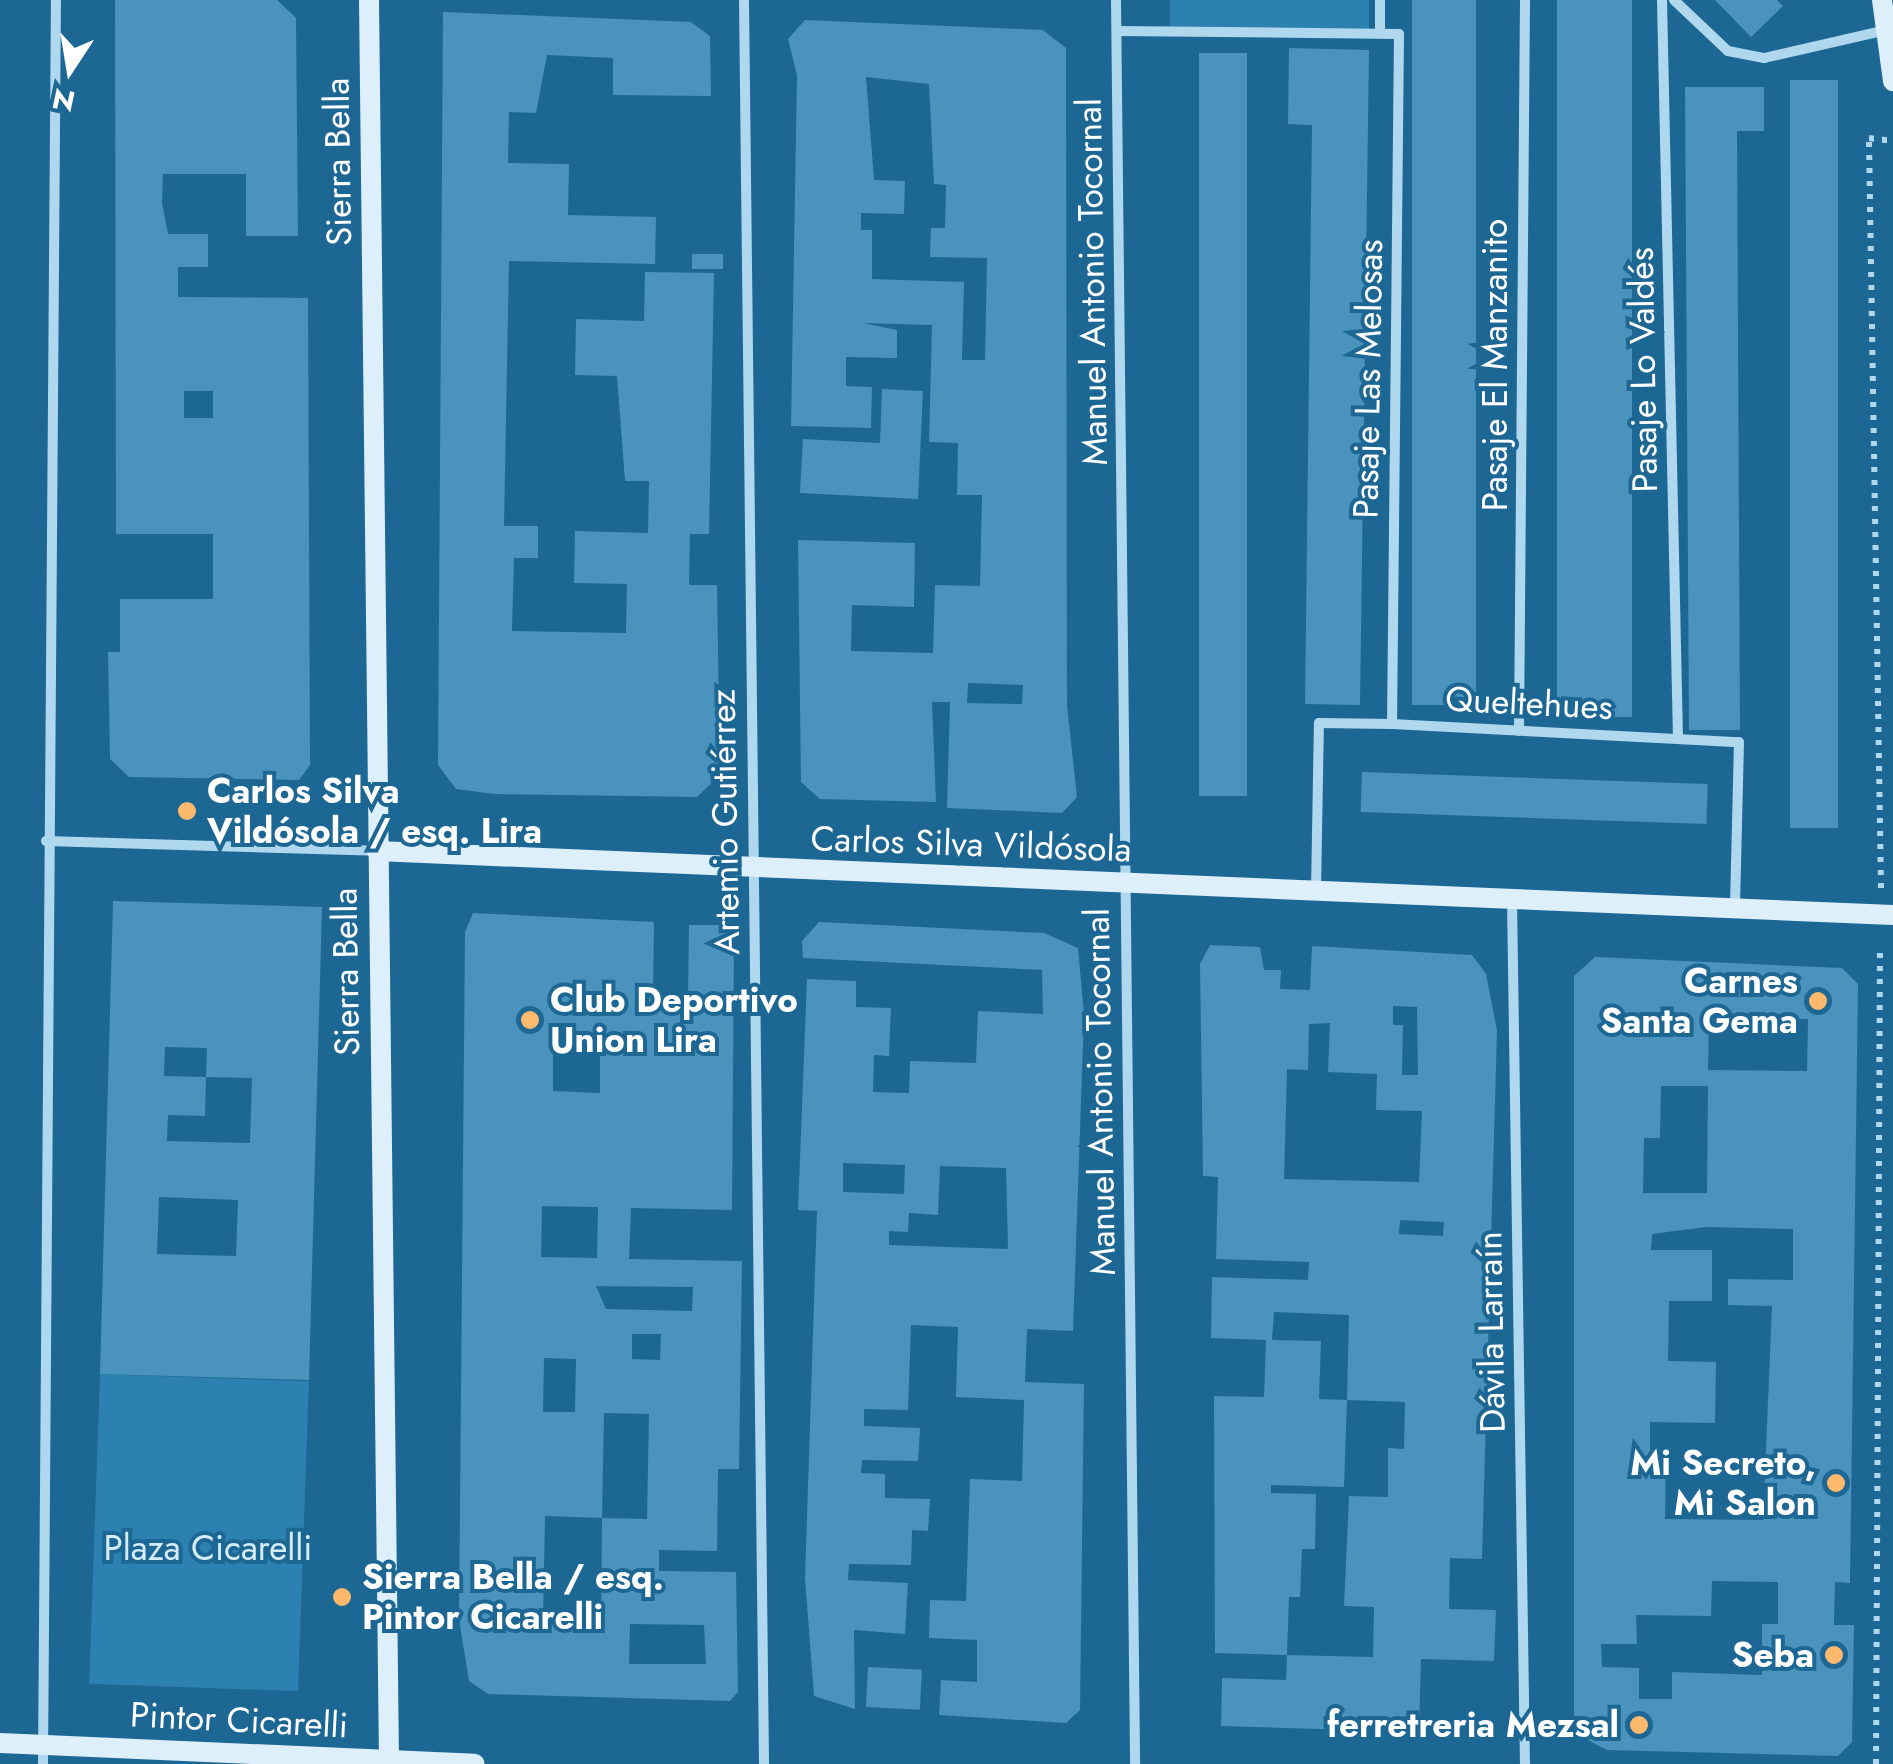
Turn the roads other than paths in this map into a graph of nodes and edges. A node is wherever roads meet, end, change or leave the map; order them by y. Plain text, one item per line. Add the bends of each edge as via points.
1 (56, 0) edge
2 (369, 0) edge
3 (744, 0) edge
4 (1116, 0) edge
5 (1380, 0) edge
6 (1525, 0) edge
7 (1662, 0) edge
8 (1674, 0) edge
9 (1882, 0) edge
10 (1887, 30) junction
11 (1117, 31) junction
12 (1380, 34) junction
13 (1893, 81) edge
14 (1392, 724) junction
15 (1519, 731) junction
16 (1678, 738) junction
17 (46, 841) junction
18 (376, 851) junction
19 (753, 867) junction
20 (1125, 882) junction
21 (1316, 891) junction
22 (1512, 900) junction
23 (1735, 909) junction
24 (1893, 915) edge
25 (0, 1742) edge
26 (43, 1754) edge
27 (389, 1762) edge
28 (475, 1764) edge
29 (764, 1764) edge
30 (1135, 1764) edge
31 (1526, 1764) edge

1 - 17 street
2 - 18 street, Sierra Bella
3 - 19 street, Artemio Gutiérrez
4 - 11 street, Manuel Antonio Tocornal
5 - 12 street
6 - 15 street, Pasaje El Manzanito
7 - 16 street, Pasaje Lo Valdés
8 - 10 street via 1728,51 1764,58
9 - 10 street
10 - 13 street
11 - 12 street
11 - 20 street, Manuel Antonio Tocornal
12 - 14 street, Pasaje Las Melosas via 1399,34
14 - 15 street, Queltehues
14 - 21 street, Queltehues via 1319,722
15 - 16 street, Queltehues
16 - 23 street, Queltehues via 1738,742
17 - 18 street, Carlos Silva Vildósola
17 - 26 street
18 - 19 street, Carlos Silva Vildósola
18 - 27 street, Sierra Bella
19 - 20 street, Carlos Silva Vildósola
19 - 29 street, Artemio Gutiérrez
20 - 21 street, Carlos Silva Vildósola
20 - 30 street, Manuel Antonio Tocornal
21 - 22 street, Carlos Silva Vildósola
22 - 23 street, Carlos Silva Vildósola
22 - 31 street, Dávila Larraín
23 - 24 street, Carlos Silva Vildósola
25 - 26 street, Pintor Cicarelli
26 - 27 street, Pintor Cicarelli
27 - 28 street, Pintor Cicarelli

